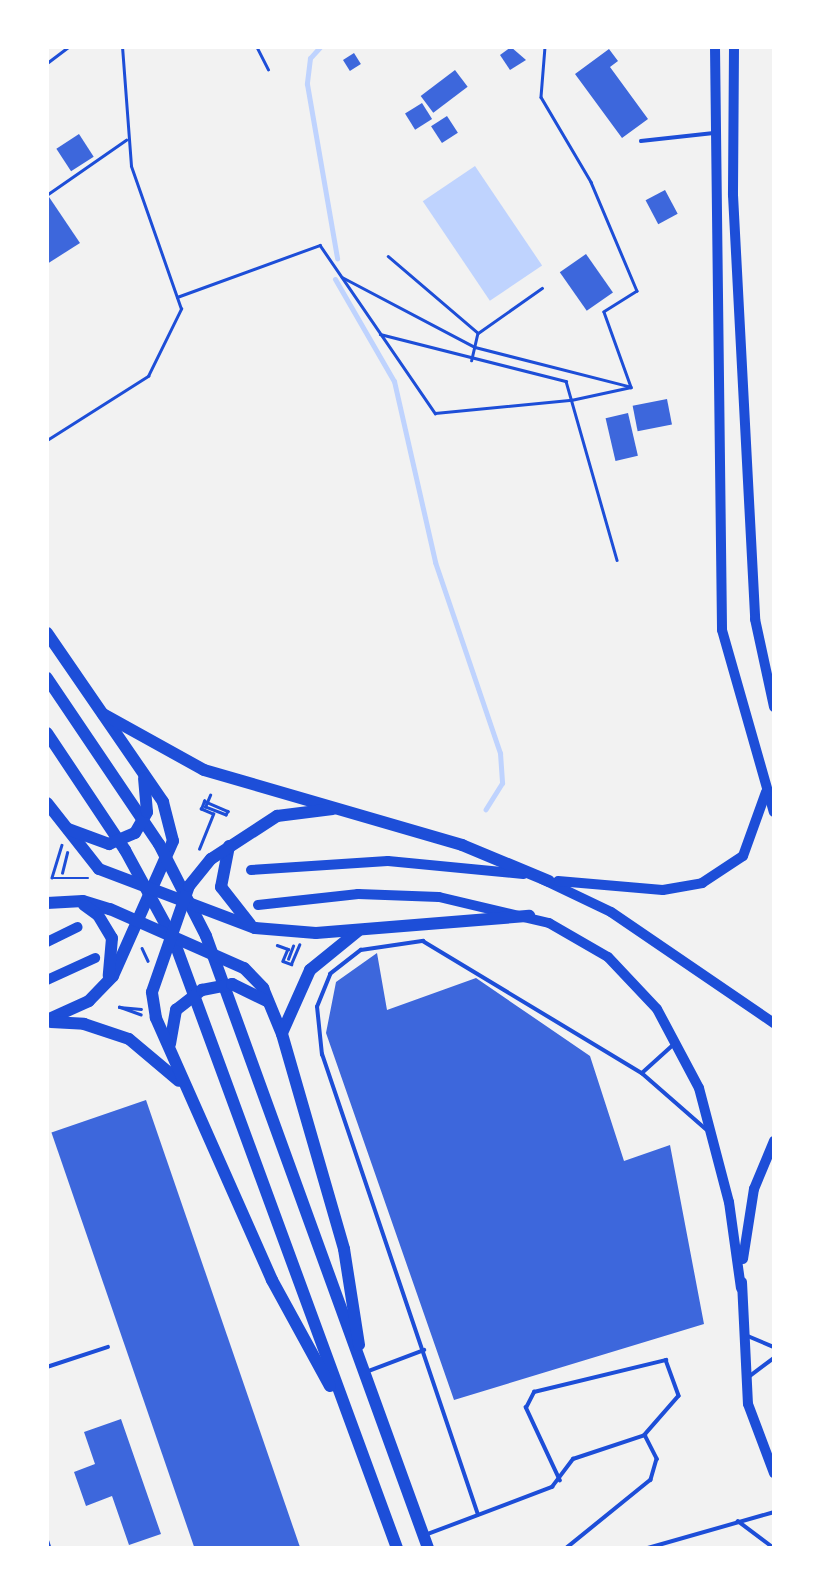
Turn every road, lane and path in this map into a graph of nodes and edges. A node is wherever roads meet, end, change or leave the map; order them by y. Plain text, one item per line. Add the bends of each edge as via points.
1 (68, 47) edge
2 (122, 47) edge
3 (257, 47) edge
4 (545, 47) edge
5 (715, 47) edge
6 (734, 47) edge
7 (47, 63) edge
8 (268, 69) dead end
9 (714, 133) junction
10 (126, 140) junction
11 (641, 141) dead end
12 (48, 194) edge
13 (388, 256) dead end
14 (339, 275) junction
15 (542, 288) dead end
16 (177, 297) junction
17 (478, 333) junction
18 (380, 334) junction
19 (475, 347) junction
20 (472, 360) junction
21 (631, 387) junction
22 (571, 400) junction
23 (47, 440) edge
24 (617, 560) dead end
25 (47, 632) edge
26 (47, 678) edge
27 (774, 707) edge
28 (103, 714) junction
29 (47, 733) edge
30 (141, 767) junction
31 (766, 792) junction
32 (210, 795) dead end
33 (47, 803) edge
34 (333, 809) junction
35 (774, 812) edge
36 (55, 817) junction
37 (233, 840) junction
38 (198, 850) dead end
39 (251, 870) dead end
40 (62, 873) dead end
41 (96, 880) dead end
42 (549, 881) junction
43 (154, 892) junction
44 (70, 900) junction
45 (183, 902) junction
46 (47, 903) edge
47 (258, 905) dead end
48 (529, 916) junction
49 (142, 922) junction
50 (78, 927) dead end
51 (255, 928) junction
52 (362, 928) junction
53 (170, 935) junction
54 (263, 940) dead end
55 (47, 942) edge
56 (95, 958) dead end
57 (288, 959) dead end
58 (47, 980) edge
59 (104, 990) junction
60 (136, 1004) dead end
61 (273, 1006) junction
62 (141, 1009) dead end
63 (47, 1021) edge
64 (774, 1023) edge
65 (282, 1034) junction
66 (677, 1041) junction
67 (170, 1049) junction
68 (642, 1073) junction
69 (190, 1095) junction
70 (711, 1134) junction
71 (774, 1140) edge
72 (741, 1287) junction
73 (743, 1333) junction
74 (108, 1347) dead end
75 (774, 1347) edge
76 (424, 1350) junction
77 (774, 1358) edge
78 (47, 1367) edge
79 (363, 1373) junction
80 (745, 1379) junction
81 (351, 1424) junction
82 (645, 1435) junction
83 (774, 1473) edge
84 (560, 1481) junction
85 (774, 1512) edge
86 (478, 1515) junction
87 (738, 1521) junction
88 (47, 1539) edge
89 (426, 1542) edge
90 (50, 1548) edge
91 (397, 1548) edge
92 (567, 1548) edge
93 (648, 1548) edge
94 (774, 1548) edge

1 - 7 path
2 - 10 path
3 - 8 path
4 - 21 path via 541,97 591,181 637,291 604,312
5 - 9 main road
6 - 27 main road via 733,195 755,619
9 - 11 lane
9 - 31 main road via 722,630
10 - 12 path
10 - 16 path
13 - 17 path
14 - 16 path via 320,245
14 - 18 path
14 - 19 path
15 - 17 path
16 - 23 path via 181,309 148,376
17 - 19 path
18 - 20 path
18 - 22 path via 435,413
19 - 20 path
19 - 21 path
20 - 22 path via 566,381
21 - 22 path
22 - 24 path
25 - 28 main road
26 - 79 main road via 159,844 194,910
28 - 30 main road
28 - 34 main road via 204,770
29 - 81 main road via 125,850 173,938
30 - 36 main road via 147,812 124,840 91,842
30 - 43 main road via 173,829
31 - 35 main road
31 - 42 main road via 748,849 702,883 663,890
32 - 38 path via 205,807 228,811 204,801 201,809 213,814
33 - 36 main road
34 - 37 main road via 276,816
34 - 42 main road via 462,845
36 - 43 main road via 99,869
37 - 45 main road via 198,872
37 - 51 main road via 221,864 221,887
39 - 42 main road via 388,861 480,867
40 - 41 path via 69,847 61,845 52,878 68,882 70,874
42 - 64 main road via 611,912
43 - 45 main road
43 - 49 main road
44 - 46 main road
44 - 49 main road
44 - 59 main road via 98,915 112,939
45 - 51 main road
45 - 53 main road
47 - 48 main road via 400,894
48 - 52 main road
48 - 66 main road via 608,957 644,992
49 - 53 main road
49 - 59 main road
50 - 55 main road
51 - 52 main road via 294,933
52 - 65 main road via 310,970
53 - 61 main road via 244,968
53 - 67 main road via 152,992
54 - 57 path via 288,949 283,961 291,964 300,942
56 - 58 main road
59 - 63 main road
60 - 62 path via 145,1007 142,1015 119,1007
61 - 65 main road
61 - 67 main road via 232,984 202,990 176,1010
63 - 69 main road via 83,1024 129,1040 164,1063
65 - 79 main road via 344,1249
66 - 68 lane
66 - 70 main road
67 - 69 main road
68 - 70 lane
68 - 76 lane via 423,941 361,950 330,974 317,1007 321,1055
69 - 81 main road via 272,1280
70 - 72 main road
71 - 72 main road via 749,1211
72 - 73 main road
73 - 75 lane
73 - 80 main road
74 - 78 lane
76 - 79 lane
76 - 86 lane
77 - 80 lane
79 - 89 main road
80 - 83 main road via 754,1427
81 - 91 main road
82 - 84 lane via 573,1459
82 - 84 lane via 679,1396 666,1360 534,1392 526,1408
82 - 92 lane via 657,1459 652,1480
84 - 86 lane
85 - 87 lane
86 - 89 lane
87 - 93 lane
87 - 94 lane
88 - 90 lane

